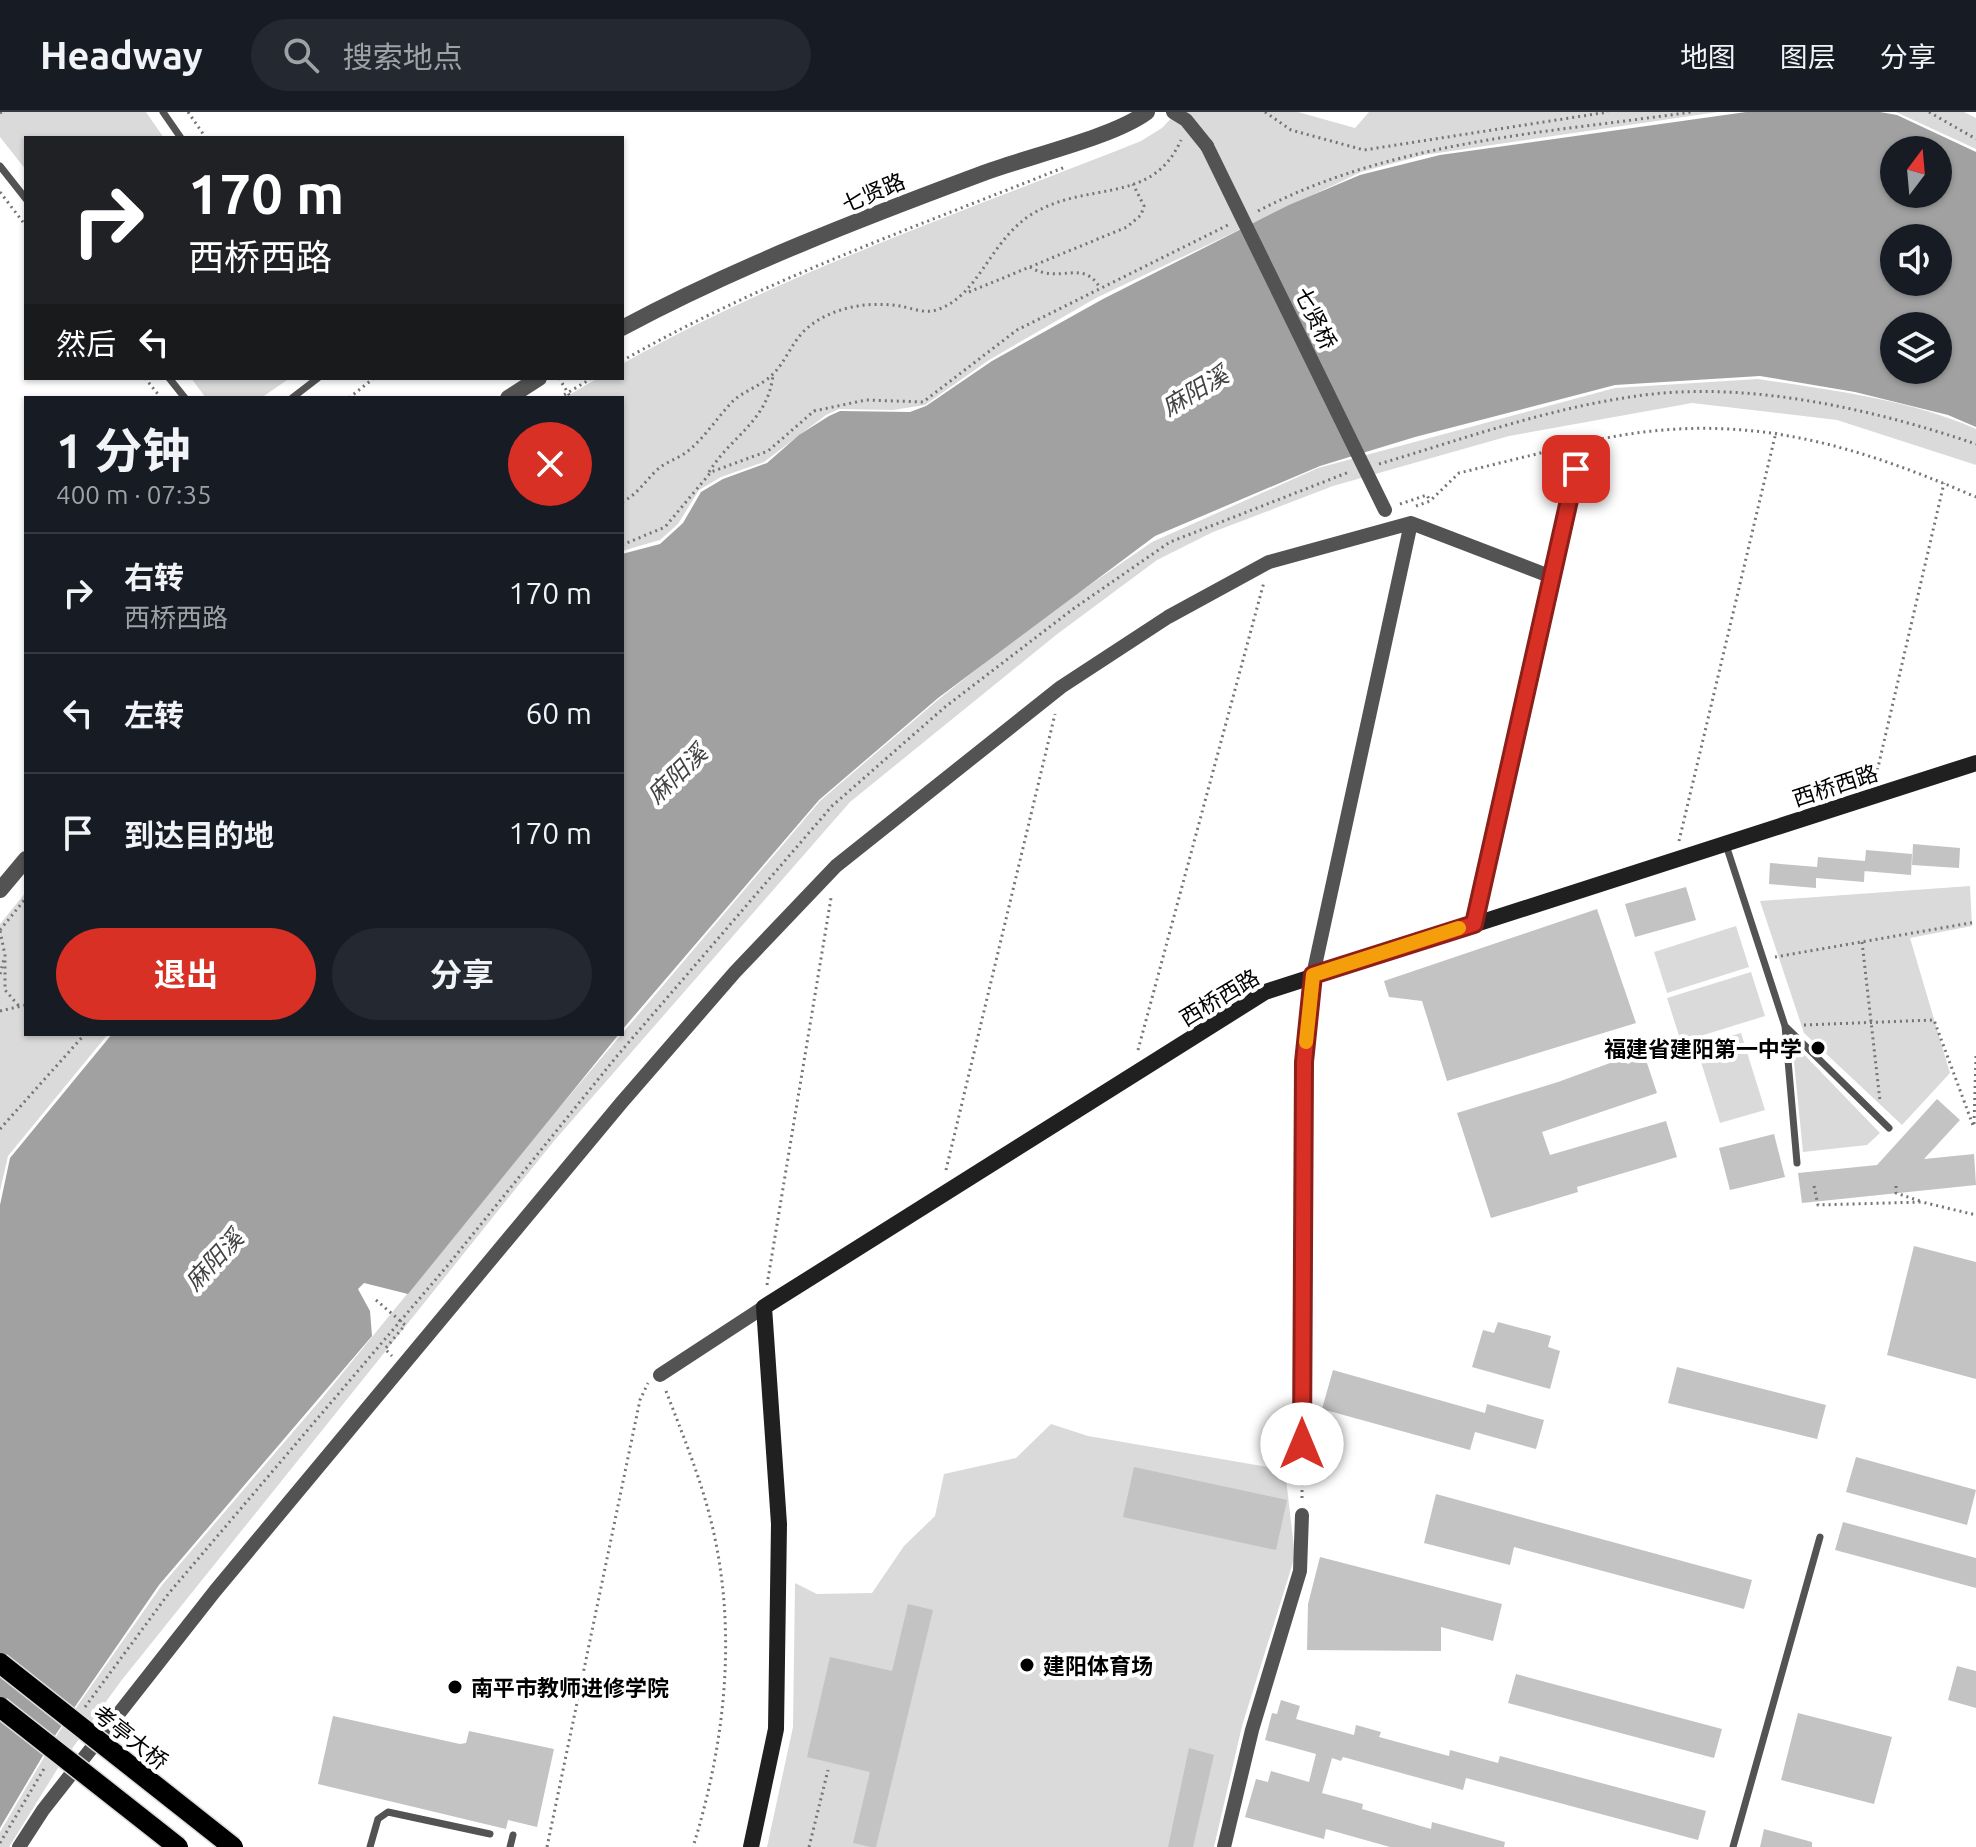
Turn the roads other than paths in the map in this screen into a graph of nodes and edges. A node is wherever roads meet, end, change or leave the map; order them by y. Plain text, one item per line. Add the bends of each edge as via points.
1 (163, 112) edge
2 (1147, 112) edge
3 (1179, 116) edge
4 (180, 136) edge
5 (0, 166) edge
6 (24, 196) edge
7 (624, 327) edge
8 (171, 380) edge
9 (315, 380) edge
10 (536, 380) edge
11 (183, 396) edge
12 (295, 396) edge
13 (511, 396) edge
14 (1582, 442) road end
15 (1385, 510) road end
16 (1411, 523) junction
17 (1552, 577) junction
18 (1976, 763) edge
19 (1726, 843) junction
20 (24, 861) edge
21 (0, 890) edge
22 (1474, 924) junction
23 (1313, 975) junction
24 (1785, 1026) junction
25 (1889, 1128) dead end
26 (1797, 1163) dead end
27 (764, 1307) junction
28 (660, 1375) road end
29 (1302, 1444) road end
30 (1302, 1515) road end
31 (1820, 1537) dead end
32 (0, 1663) edge
33 (0, 1707) edge
34 (490, 1834) dead end
35 (513, 1835) dead end
36 (19, 1847) edge
37 (178, 1847) edge
38 (233, 1847) edge
39 (370, 1847) edge
40 (510, 1847) edge
41 (751, 1847) edge
42 (1224, 1847) edge
43 (1733, 1847) edge

1 - 4 lane
2 - 7 street, 七贤路 via 917,198 694,291
3 - 15 street, 七贤桥, bridge via 1207,146
5 - 6 lane
8 - 11 lane
9 - 12 lane
10 - 13 street
14 - 17 street
16 - 17 street
16 - 23 street
16 - 36 street via 1269,562 1168,617 1061,687 836,866 612,1113 215,1591
17 - 22 street
18 - 19 main road, 西桥西路
19 - 22 main road, 西桥西路
19 - 24 lane
20 - 21 street
22 - 23 main road, 西桥西路
23 - 27 main road, 西桥西路 via 1265,992
23 - 29 street via 1304,1062
24 - 25 lane
24 - 26 lane
27 - 28 street
27 - 41 main road via 779,1524 776,1713
30 - 42 street via 1300,1571 1252,1730
31 - 43 lane
32 - 38 main road, 考亭大桥, bridge
33 - 37 main road, bridge
34 - 39 lane via 388,1812 378,1819
35 - 40 lane

